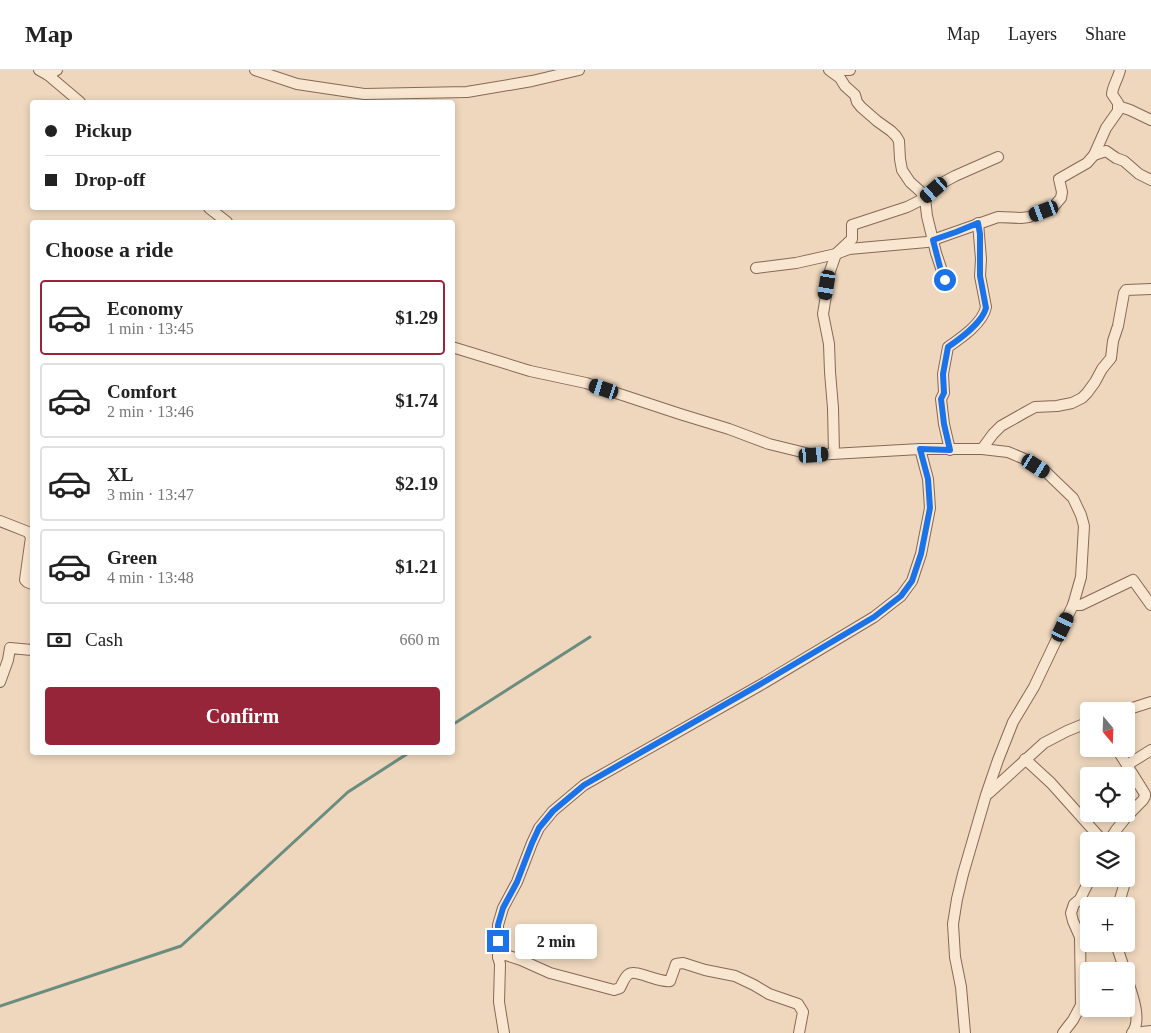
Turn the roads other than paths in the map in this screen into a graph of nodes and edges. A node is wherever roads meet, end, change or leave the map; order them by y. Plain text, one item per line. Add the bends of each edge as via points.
1 (57, 70) edge
2 (254, 70) edge
3 (579, 70) edge
4 (829, 70) edge
5 (838, 70) edge
6 (850, 70) edge
7 (1120, 70) edge
8 (43, 73) edge
9 (77, 100) edge
10 (1118, 106) junction
11 (1151, 120) edge
12 (1094, 156) junction
13 (998, 157) dead end
14 (1151, 180) edge
15 (925, 198) junction
16 (212, 210) edge
17 (224, 220) edge
18 (978, 223) junction
19 (933, 240) junction
20 (836, 254) junction
21 (756, 268) dead end
22 (945, 280) dead end
23 (1151, 288) edge
24 (455, 349) edge
25 (920, 449) junction
26 (982, 449) junction
27 (950, 450) junction
28 (834, 453) junction
29 (0, 521) edge
30 (30, 534) edge
31 (30, 549) edge
32 (30, 583) edge
33 (1073, 605) junction
34 (1151, 605) edge
35 (30, 650) edge
36 (0, 682) edge
37 (1151, 702) edge
38 (1135, 707) edge
39 (1080, 726) edge
40 (1151, 750) edge
41 (1123, 758) edge
42 (1025, 759) junction
43 (1128, 766) junction
44 (986, 795) junction
45 (1148, 796) edge
46 (1095, 832) edge
47 (1114, 832) edge
48 (1080, 899) edge
49 (1080, 936) edge
50 (1080, 952) edge
51 (498, 957) junction
52 (1135, 1008) edge
53 (1151, 1031) edge
54 (504, 1033) edge
55 (799, 1033) edge
56 (966, 1033) edge
57 (1063, 1033) edge
58 (1134, 1033) edge

1 - 8 street
2 - 3 street via 298,84 364,94 467,92
4 - 15 street via 840,78 861,107 896,136 902,170
5 - 6 street
7 - 10 street via 1112,94
8 - 9 street
10 - 11 street
10 - 12 street via 1118,112 1106,128
12 - 14 street via 1106,151
12 - 18 street via 1059,179 1061,198 1054,206 1029,217 998,217
13 - 15 street via 942,182
15 - 19 street
15 - 20 street via 852,225 852,239
16 - 17 street
18 - 19 street
18 - 27 street via 980,276 986,308 972,328 948,347 941,399
19 - 20 street via 849,249
19 - 22 street
20 - 21 street
20 - 28 street via 823,314 829,344
23 - 26 street via 1126,290 1124,293 1111,358 1082,398 1024,413 1002,426
24 - 28 street via 530,371 586,383 769,444 814,455
25 - 27 street
25 - 28 street
25 - 51 street via 928,479 930,508 921,554 912,581 901,596 874,617 584,785 553,811 539,828 503,908 498,925
26 - 27 street
26 - 33 street via 1008,452 1027,460 1046,472 1073,498 1084,526 1081,577
29 - 30 street
31 - 32 street via 25,580
33 - 34 street via 1081,605 1134,580
33 - 44 street via 1034,688 1014,722
35 - 36 street via 10,648
37 - 38 street
39 - 42 street via 1044,743
40 - 43 street
41 - 43 street
42 - 44 street
42 - 46 street
43 - 45 street
44 - 56 street via 963,874 953,924
45 - 47 street
48 - 49 street via 1071,913
50 - 57 street via 1081,1005
51 - 54 street via 499,1002
51 - 55 street via 506,955 550,973 614,990 620,988 631,972 670,981 676,964 683,963 735,976 769,994 798,1004 803,1012
52 - 58 street
53 - 58 street

